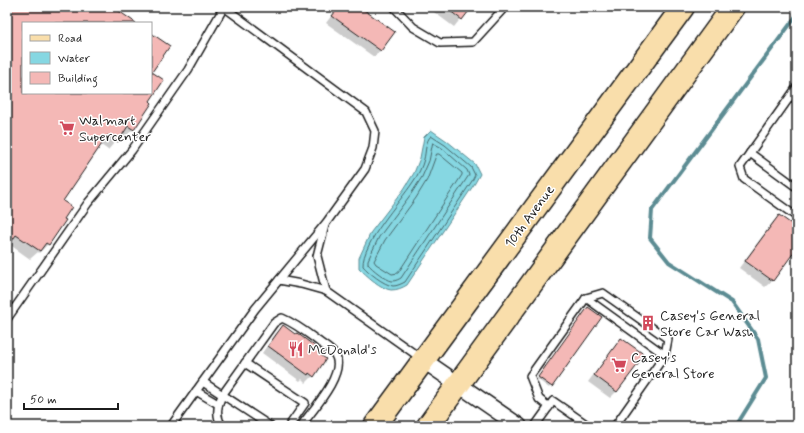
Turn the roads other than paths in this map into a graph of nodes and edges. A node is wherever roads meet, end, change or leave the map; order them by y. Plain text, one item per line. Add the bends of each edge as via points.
1 (224, 7) edge
2 (394, 7) edge
3 (505, 7) edge
4 (683, 7) edge
5 (733, 7) edge
6 (797, 87) edge
7 (750, 153) junction
8 (797, 183) edge
9 (797, 217) edge
10 (326, 223) junction
11 (279, 280) junction
12 (326, 291) junction
13 (586, 298) junction
14 (7, 319) edge
15 (665, 355) junction
16 (424, 360) junction
17 (245, 363) junction
18 (203, 382) junction
19 (459, 384) junction
20 (196, 392) junction
21 (223, 394) junction
22 (218, 404) junction
23 (549, 407) junction
24 (171, 426) edge
25 (222, 426) edge
26 (270, 426) edge
27 (289, 426) edge
28 (301, 426) edge
29 (375, 426) edge
30 (428, 426) edge
31 (519, 426) edge
32 (535, 426) edge
33 (589, 426) edge
34 (615, 426) edge

1 - 10 lane via 366,112 375,131 373,148 365,169
1 - 14 lane via 188,70 132,150 88,203
2 - 3 lane via 413,27 440,44 473,42
4 - 16 main road, 10th Avenue
5 - 19 main road
6 - 7 lane
7 - 8 lane via 795,186
7 - 9 lane via 740,168 744,179
10 - 11 lane
10 - 12 lane via 317,256
11 - 12 lane
11 - 18 lane
12 - 16 lane
13 - 15 lane
13 - 15 lane via 603,293 668,339
13 - 23 lane via 530,376 539,399
15 - 34 lane
16 - 19 street
16 - 29 main road, 10th Avenue
17 - 21 lane
17 - 27 lane via 305,403
17 - 28 lane via 274,323 282,318 293,323 335,355 338,367 335,377
18 - 20 lane
18 - 21 lane
19 - 30 main road
19 - 31 street
20 - 22 lane
20 - 24 lane
21 - 22 lane
21 - 26 lane
22 - 25 lane via 218,419
23 - 32 lane
23 - 33 lane via 553,401

